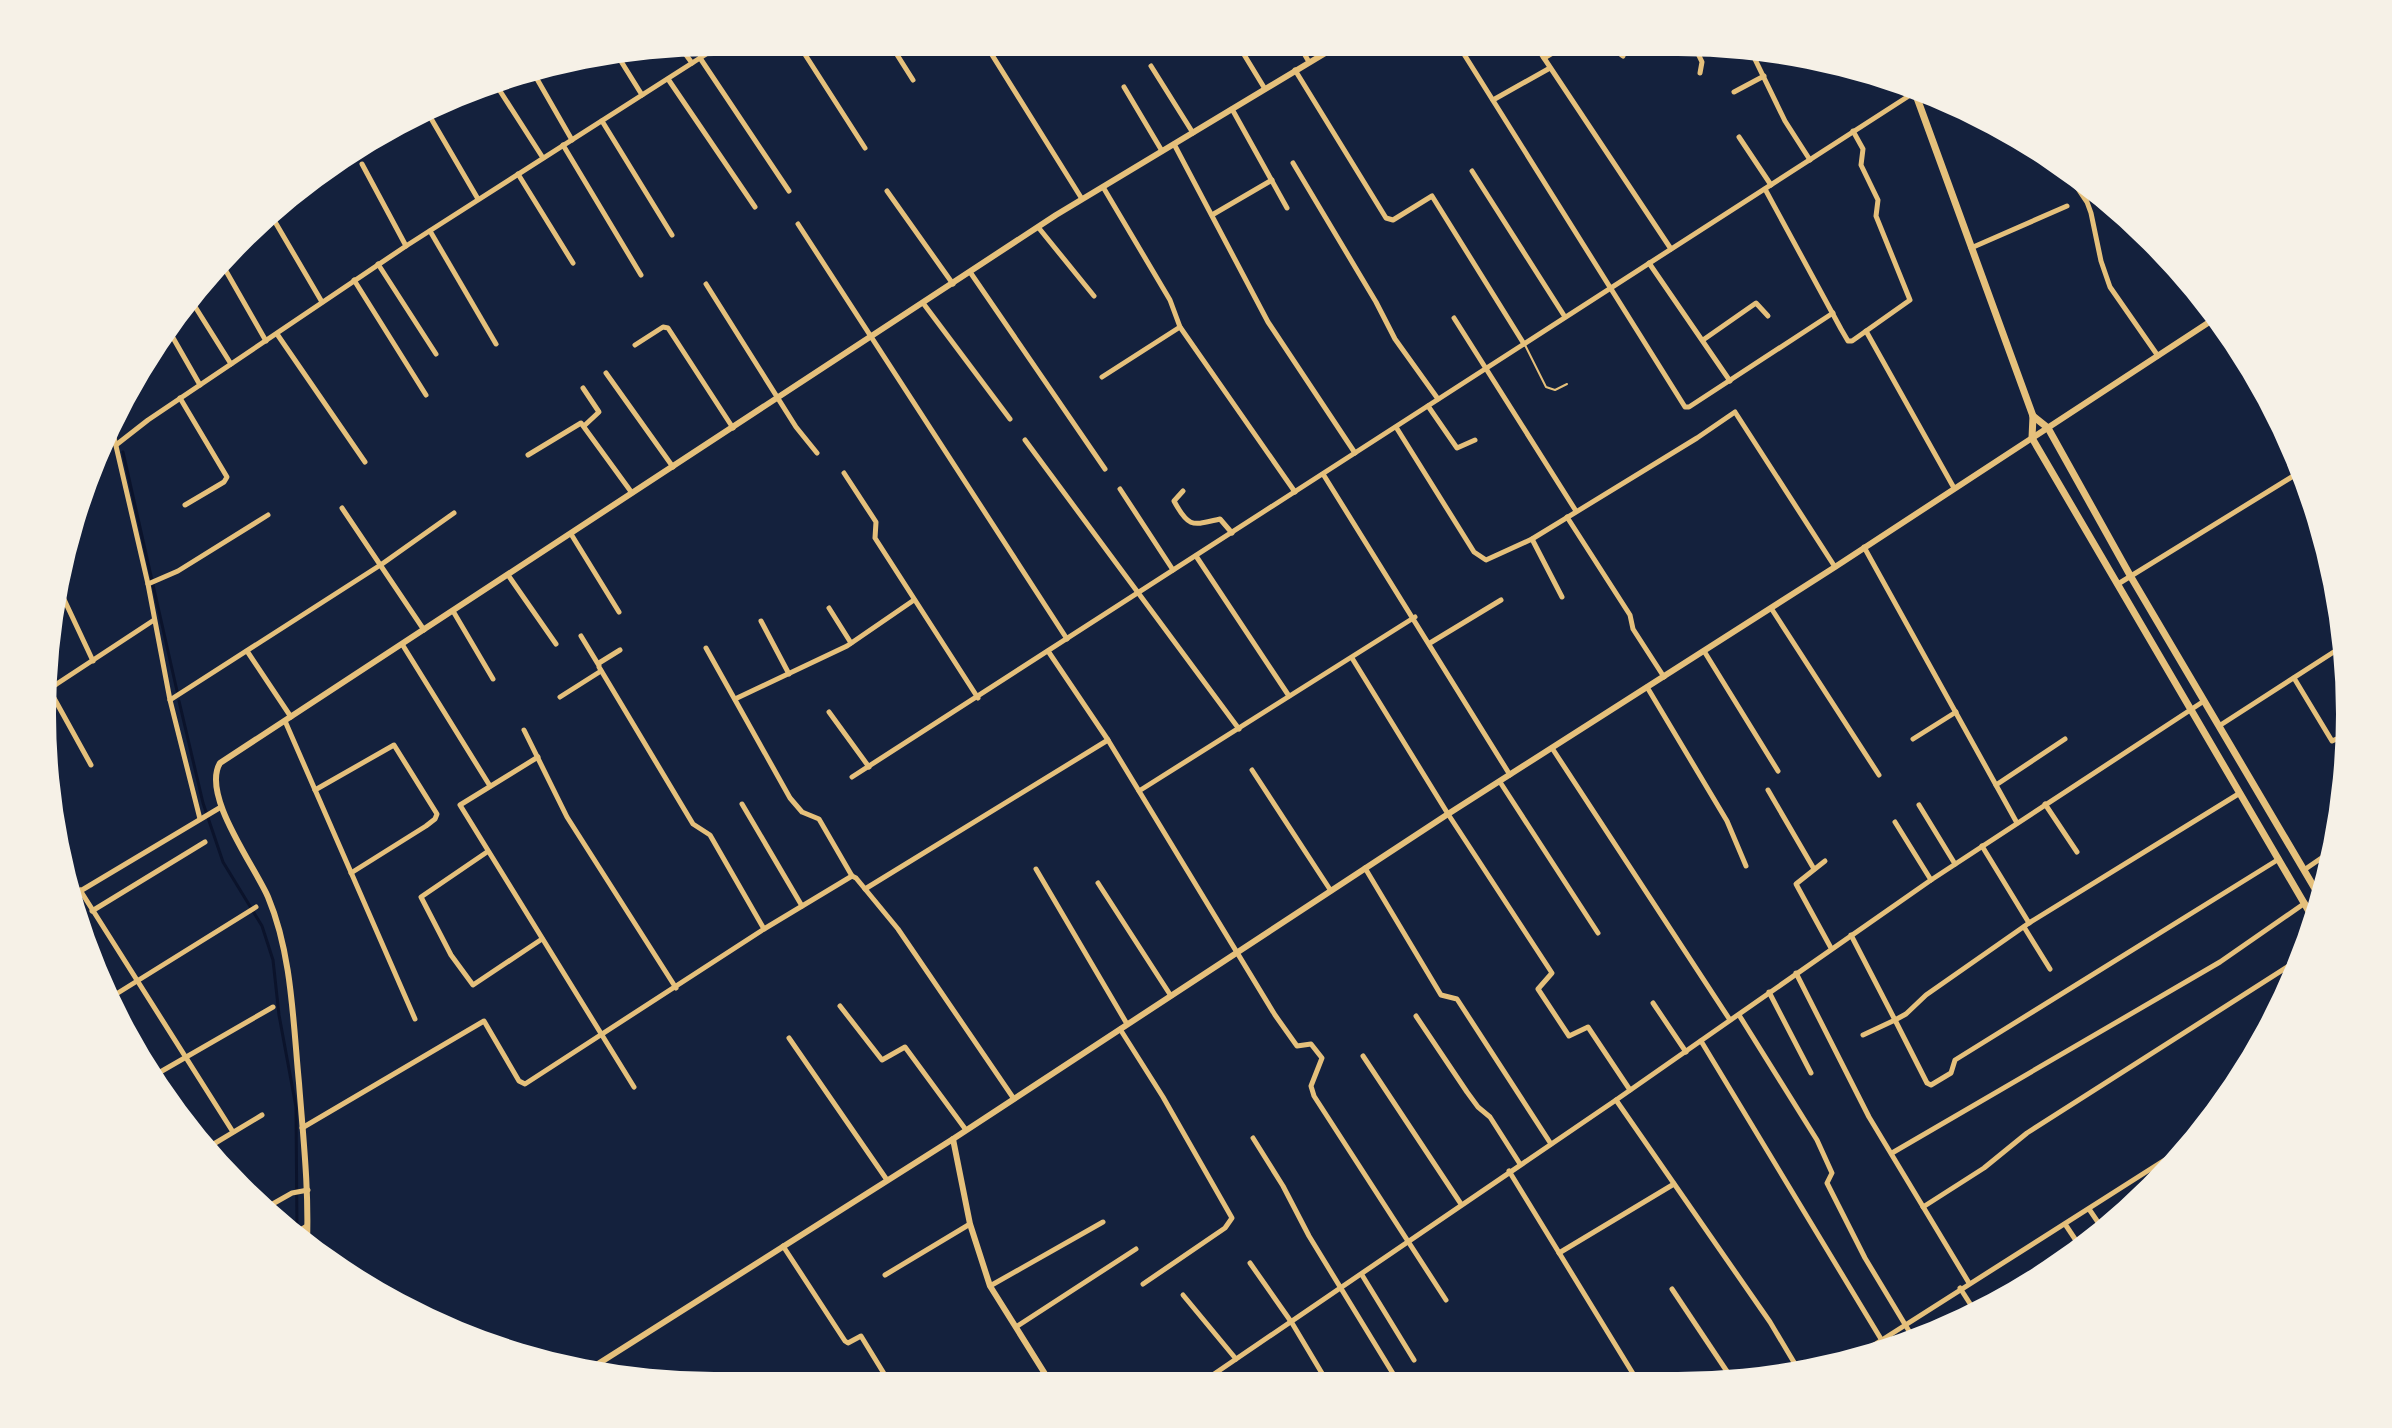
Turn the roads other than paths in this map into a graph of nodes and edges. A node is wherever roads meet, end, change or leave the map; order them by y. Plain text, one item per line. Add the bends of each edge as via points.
1 (703, 56) edge
2 (806, 56) edge
3 (898, 56) edge
4 (993, 56) edge
5 (1245, 56) edge
6 (1306, 56) edge
7 (1319, 56) edge
8 (1465, 56) edge
9 (1547, 56) edge
10 (1699, 56) edge
11 (687, 57) edge
12 (700, 58) junction
13 (1544, 58) joint
14 (1756, 61) edge
15 (1309, 62) junction
16 (622, 63) edge
17 (692, 63) junction
18 (1151, 66) dead end
19 (1550, 68) junction
20 (1295, 70) junction
21 (1700, 73) dead end
22 (1764, 76) junction
23 (668, 79) junction
24 (538, 80) edge
25 (913, 80) dead end
26 (1124, 87) dead end
27 (1265, 89) junction
28 (500, 92) edge
29 (1734, 92) dead end
30 (642, 95) junction
31 (1904, 96) edge
32 (1493, 100) junction
33 (1920, 102) edge
34 (1232, 109) junction
35 (432, 120) edge
36 (602, 121) junction
37 (1853, 131) junction
38 (1193, 133) junction
39 (1739, 137) dead end
40 (572, 140) junction
41 (1174, 144) junction
42 (563, 145) junction
43 (865, 148) dead end
44 (1162, 151) junction
45 (543, 158) junction
46 (1810, 160) junction
47 (1293, 163) dead end
48 (362, 164) dead end
49 (1472, 171) dead end
50 (518, 174) junction
51 (1272, 180) junction
52 (1103, 187) junction
53 (1768, 187) junction
54 (789, 191) dead end
55 (887, 191) dead end
56 (2082, 194) edge
57 (478, 199) junction
58 (1082, 199) junction
59 (2067, 206) dead end
60 (755, 207) dead end
61 (1287, 208) dead end
62 (1212, 215) junction
63 (276, 223) edge
64 (798, 224) dead end
65 (1038, 227) junction
66 (430, 231) junction
67 (672, 235) dead end
68 (406, 246) junction
69 (1970, 248) junction
70 (1671, 249) junction
71 (573, 263) dead end
72 (1649, 263) junction
73 (378, 264) junction
74 (227, 272) edge
75 (970, 272) junction
76 (641, 275) dead end
77 (354, 280) junction
78 (706, 284) dead end
79 (953, 284) junction
80 (1611, 288) junction
81 (1094, 296) dead end
82 (322, 302) junction
83 (923, 303) junction
84 (196, 308) edge
85 (1833, 313) junction
86 (1768, 316) dead end
87 (1565, 317) junction
88 (1454, 318) dead end
89 (2207, 323) edge
90 (1180, 327) junction
91 (1866, 331) junction
92 (277, 334) junction
93 (871, 337) junction
94 (174, 339) edge
95 (1703, 340) junction
96 (266, 341) junction
97 (496, 344) dead end
98 (1524, 344) junction
99 (635, 345) dead end
100 (436, 354) dead end
101 (2158, 356) junction
102 (231, 364) junction
103 (1486, 368) junction
104 (606, 373) dead end
105 (1102, 377) dead end
106 (1730, 381) junction
107 (1567, 384) dead end
108 (200, 385) junction
109 (583, 388) dead end
110 (426, 395) dead end
111 (180, 398) junction
112 (779, 398) junction
113 (1438, 399) junction
114 (1428, 406) junction
115 (2033, 416) junction
116 (1010, 419) dead end
117 (584, 426) junction
118 (1396, 427) junction
119 (733, 428) junction
120 (2048, 428) junction
121 (2032, 438) junction
122 (1025, 440) dead end
123 (1475, 440) dead end
124 (116, 445) joint
125 (817, 453) dead end
126 (1355, 453) junction
127 (528, 455) dead end
128 (365, 462) dead end
129 (673, 467) junction
130 (1105, 469) dead end
131 (844, 473) dead end
132 (1323, 474) junction
133 (2292, 477) edge
134 (1954, 488) junction
135 (1120, 489) dead end
136 (1183, 491) dead end
137 (1295, 492) junction
138 (632, 493) junction
139 (185, 505) dead end
140 (342, 508) dead end
141 (1576, 511) junction
142 (454, 513) dead end
143 (268, 515) dead end
144 (1567, 517) junction
145 (1232, 533) junction
146 (571, 534) junction
147 (1532, 539) junction
148 (1864, 547) junction
149 (1196, 556) junction
150 (382, 564) junction
151 (1835, 567) junction
152 (1173, 570) junction
153 (508, 575) junction
154 (2131, 577) junction
155 (152, 582) junction
156 (2118, 584) junction
157 (1140, 592) junction
158 (1562, 597) dead end
159 (914, 600) junction
160 (1501, 600) dead end
161 (66, 604) edge
162 (829, 608) dead end
163 (1771, 608) junction
164 (453, 611) junction
165 (619, 612) dead end
166 (1415, 617) junction
167 (154, 620) junction
168 (761, 621) dead end
169 (424, 630) junction
170 (581, 636) dead end
171 (1067, 639) junction
172 (851, 643) junction
173 (1430, 643) junction
174 (402, 644) junction
175 (556, 644) dead end
176 (706, 648) dead end
177 (620, 650) dead end
178 (247, 651) junction
179 (1048, 651) junction
180 (1704, 651) junction
181 (2333, 653) edge
182 (1352, 658) junction
183 (93, 661) junction
184 (600, 668) junction
185 (789, 674) junction
186 (1664, 677) junction
187 (2294, 678) junction
188 (493, 679) dead end
189 (57, 684) edge
190 (1647, 687) junction
191 (1289, 696) junction
192 (560, 697) dead end
193 (978, 698) junction
194 (735, 699) junction
195 (56, 700) edge
196 (170, 700) junction
197 (2204, 701) junction
198 (2191, 708) junction
199 (829, 712) dead end
200 (1956, 712) junction
201 (288, 719) junction
202 (2219, 726) junction
203 (1239, 729) junction
204 (524, 730) dead end
205 (1913, 739) dead end
206 (2065, 739) dead end
207 (1108, 740) junction
208 (2335, 740) edge
209 (1552, 748) junction
210 (538, 757) junction
211 (91, 765) dead end
212 (869, 767) junction
213 (1252, 770) dead end
214 (1778, 771) dead end
215 (1510, 775) junction
216 (1879, 775) dead end
217 (852, 777) dead end
218 (1500, 782) junction
219 (1996, 785) junction
220 (490, 786) junction
221 (315, 790) junction
222 (1768, 790) dead end
223 (1139, 791) junction
224 (2241, 793) junction
225 (742, 804) dead end
226 (2045, 804) junction
227 (1919, 805) dead end
228 (221, 807) junction
229 (1448, 814) junction
230 (202, 819) junction
231 (1895, 822) dead end
232 (2017, 823) junction
233 (205, 842) dead end
234 (1982, 846) junction
235 (487, 852) junction
236 (2077, 852) dead end
237 (2279, 859) junction
238 (2319, 859) edge
239 (1825, 861) dead end
240 (1955, 864) junction
241 (1746, 866) dead end
242 (1365, 868) junction
243 (1036, 869) dead end
244 (1814, 869) junction
245 (2303, 870) junction
246 (351, 873) junction
247 (852, 876) junction
248 (1931, 880) junction
249 (1098, 883) dead end
250 (2313, 886) edge
251 (865, 889) junction
252 (80, 890) joint
253 (1331, 891) junction
254 (2305, 903) junction
255 (802, 906) junction
256 (2307, 907) edge
257 (252, 909) dead end
258 (92, 911) junction
259 (2027, 925) junction
260 (764, 929) junction
261 (1598, 933) dead end
262 (1851, 935) junction
263 (542, 939) junction
264 (1831, 948) junction
265 (1236, 953) junction
266 (2050, 969) dead end
267 (2285, 969) edge
268 (1796, 973) junction
269 (137, 982) junction
270 (676, 988) junction
271 (1769, 992) junction
272 (118, 993) edge
273 (1171, 996) junction
274 (1653, 1003) dead end
275 (840, 1006) dead end
276 (273, 1007) dead end
277 (1739, 1015) junction
278 (1416, 1016) dead end
279 (415, 1019) dead end
280 (1730, 1020) junction
281 (1895, 1020) junction
282 (1127, 1024) junction
283 (1120, 1029) junction
284 (601, 1034) junction
285 (1863, 1035) dead end
286 (789, 1038) dead end
287 (1701, 1041) junction
288 (1686, 1052) junction
289 (187, 1056) junction
290 (1363, 1056) dead end
291 (161, 1071) edge
292 (1811, 1073) dead end
293 (634, 1087) dead end
294 (1630, 1090) junction
295 (1014, 1099) junction
296 (1616, 1100) junction
297 (262, 1115) dead end
298 (302, 1128) junction
299 (966, 1130) junction
300 (233, 1132) junction
301 (1253, 1138) dead end
302 (953, 1139) junction
303 (215, 1143) edge
304 (1551, 1144) junction
305 (1892, 1153) junction
306 (1520, 1164) junction
307 (2155, 1166) edge
308 (1509, 1171) junction
309 (887, 1180) junction
310 (1674, 1184) junction
311 (309, 1190) junction
312 (274, 1203) edge
313 (1461, 1204) junction
314 (1923, 1207) junction
315 (2089, 1209) junction
316 (2097, 1221) edge
317 (1103, 1222) dead end
318 (970, 1224) junction
319 (2065, 1224) junction
320 (308, 1225) junction
321 (303, 1228) edge
322 (308, 1232) edge
323 (2075, 1239) edge
324 (1407, 1241) junction
325 (783, 1246) junction
326 (1136, 1249) dead end
327 (1559, 1253) junction
328 (1250, 1263) dead end
329 (885, 1275) dead end
330 (1362, 1275) junction
331 (1969, 1283) junction
332 (1143, 1284) dead end
333 (990, 1286) junction
334 (1960, 1288) junction
335 (1341, 1289) junction
336 (1672, 1289) dead end
337 (1183, 1295) dead end
338 (1446, 1300) dead end
339 (1970, 1304) edge
340 (1292, 1323) junction
341 (1905, 1323) junction
342 (1016, 1327) junction
343 (1909, 1330) edge
344 (1881, 1339) joint
345 (1236, 1359) junction
346 (1414, 1360) dead end
347 (1793, 1361) edge
348 (602, 1362) edge
349 (1726, 1370) edge
350 (883, 1372) edge
351 (1044, 1372) edge
352 (1217, 1372) edge
353 (1321, 1372) edge
354 (1392, 1372) edge
355 (1632, 1372) edge

1 - 12 street
2 - 43 street
3 - 25 street
4 - 58 street
5 - 27 street
6 - 15 street
7 - 15 street
8 - 32 street
9 - 13 street
10 - 21 street
11 - 17 street
12 - 17 street
12 - 54 street
13 - 19 street
14 - 22 street
15 - 20 street
16 - 30 street
17 - 23 street
18 - 38 street
19 - 32 street
19 - 70 street
20 - 27 street
20 - 98 street via 1386,218 1393,220 1432,196
22 - 29 street
22 - 46 street
23 - 30 street
23 - 60 street
24 - 40 street
26 - 44 street
27 - 34 street
28 - 45 street
30 - 36 street
31 - 37 street
32 - 80 street
33 - 69 main road
34 - 38 street
34 - 51 street
35 - 57 street
36 - 40 street
36 - 67 street
37 - 46 street
37 - 91 street via 1863,149 1861,165 1878,200 1876,216 1910,300
38 - 41 street
39 - 53 street
40 - 42 street
41 - 44 street
41 - 62 street
42 - 45 street
42 - 76 street
44 - 52 street
45 - 50 street
46 - 53 street
47 - 113 street via 1395,339
48 - 68 street
49 - 87 street
50 - 57 street
50 - 71 street
51 - 61 street
51 - 62 street
52 - 58 street
52 - 90 street via 1170,300
53 - 70 street
53 - 85 street
55 - 79 street
56 - 101 street via 2110,287
57 - 66 street
58 - 65 street
59 - 69 street
62 - 126 street via 1268,322
63 - 82 street
64 - 93 street
65 - 75 street
65 - 81 street
66 - 68 street
66 - 97 street
68 - 73 street
69 - 115 main road
70 - 72 street
72 - 80 street
72 - 95 street
73 - 77 street
73 - 100 street
74 - 96 street
75 - 79 street
75 - 130 street
77 - 82 street
77 - 110 street
78 - 112 street
79 - 83 street
80 - 87 street
80 - 106 street via 1682,404 1689,407
82 - 92 street
83 - 93 street
83 - 116 street
84 - 102 street
85 - 91 street via 1848,341
85 - 106 street
86 - 95 street via 1756,303
87 - 98 street
88 - 103 street
89 - 101 street
90 - 105 street
90 - 137 street
91 - 134 street
92 - 96 street
92 - 128 street
93 - 112 street
93 - 171 street
94 - 108 street
95 - 106 street
96 - 102 street
98 - 103 street
98 - 107 lane via 1546,387 1555,390
99 - 119 street via 668,328
101 - 120 street
102 - 108 street
103 - 113 street
103 - 141 street
104 - 129 street
108 - 111 street
109 - 117 street via 599,412
111 - 124 street
111 - 139 street via 227,477
112 - 119 street
112 - 125 street
113 - 114 street
114 - 118 street
114 - 123 street via 1457,448
115 - 120 main road
115 - 121 main road
117 - 127 street via 578,423
117 - 138 street
118 - 126 street
118 - 147 street via 1479,557 1489,560
119 - 129 street
120 - 121 street
120 - 154 main road
121 - 134 street
121 - 156 main road
122 - 157 street
124 - 155 street
126 - 132 street
129 - 138 street
131 - 159 street via 876,522 875,538
132 - 137 street
132 - 166 street
133 - 154 street
134 - 148 street
135 - 152 street
136 - 145 street via 1175,504 1190,523 1220,519
137 - 145 street
138 - 146 street
140 - 150 street
141 - 144 street
141 - 151 street via 1735,412
142 - 150 street
143 - 155 street
144 - 147 street
144 - 186 street
145 - 149 street
146 - 153 street
146 - 165 street
147 - 158 street
148 - 151 street
148 - 200 street
149 - 152 street
149 - 191 street
150 - 169 street
150 - 178 street
151 - 163 street
152 - 157 street
153 - 164 street
153 - 175 street
154 - 156 street
154 - 197 main road
155 - 167 street
156 - 198 main road
157 - 171 street
157 - 203 street
159 - 172 street
159 - 193 street
160 - 173 street
161 - 183 street
162 - 172 street
163 - 180 street
163 - 216 street
164 - 169 street
164 - 188 street
166 - 173 street
166 - 182 street
167 - 183 street
167 - 196 street
168 - 185 street
169 - 174 street
170 - 184 street
171 - 179 street
172 - 185 street
173 - 215 street
174 - 201 street
174 - 220 street
176 - 194 street
177 - 184 street
178 - 196 street
178 - 201 street
179 - 193 street
179 - 207 street
180 - 186 street
180 - 214 street
181 - 187 street
182 - 191 street
182 - 229 street
183 - 189 street
184 - 192 street
184 - 260 street via 693,824 710,835
185 - 194 street
186 - 190 street
187 - 202 street
187 - 208 street
190 - 209 street
190 - 241 street via 1727,821
191 - 203 street
193 - 212 street
194 - 247 street via 790,798 802,812 819,819
195 - 211 street
196 - 230 street
197 - 198 street
197 - 202 main road
198 - 224 main road
198 - 226 street
199 - 212 street
200 - 205 street
200 - 219 street
201 - 221 street
201 - 228 street via 220,763 215,780
202 - 245 main road
203 - 223 street
204 - 210 street
206 - 219 street
207 - 223 street
207 - 251 street
209 - 215 street
209 - 280 street
210 - 220 street
210 - 270 street via 567,817
212 - 217 street
213 - 253 street
215 - 218 street
218 - 229 street
218 - 261 street
219 - 232 street
220 - 235 street via 460,805
221 - 246 street
221 - 246 street via 394,745 437,814
222 - 244 street
223 - 265 street
224 - 237 main road
224 - 259 street
225 - 255 street
226 - 232 street
226 - 236 street
227 - 240 street
228 - 230 street
228 - 298 street via 263,888 280,935 292,1002
229 - 242 street
229 - 294 street via 1552,973 1538,989 1561,1027 1569,1036 1588,1027
230 - 252 street
231 - 248 street
232 - 234 street
233 - 258 street
234 - 240 street
234 - 259 street
235 - 263 street
235 - 263 street via 421,897 461,971 475,984
237 - 254 main road
237 - 281 street via 1955,1060 1951,1073 1931,1085
238 - 245 street
239 - 244 street
240 - 248 street
242 - 253 street
242 - 304 street via 1441,995 1457,999
243 - 282 street
244 - 264 street via 1796,884
245 - 250 main road
246 - 279 street
247 - 251 street
247 - 255 street
248 - 262 street
249 - 273 street
251 - 295 street
252 - 258 street
253 - 265 street
254 - 256 main road
254 - 305 street via 2220,962
255 - 260 street
257 - 269 street
258 - 269 street
259 - 266 street
259 - 281 street
260 - 270 street
262 - 264 street
262 - 281 street
263 - 284 street
264 - 268 street
265 - 273 street
265 - 324 street via 1297,1046 1311,1044 1322,1058 1311,1086 1314,1096
267 - 314 street via 2027,1133
268 - 271 street
268 - 305 street
269 - 272 street
269 - 289 street
270 - 284 street
271 - 277 street
271 - 292 street
273 - 282 street
274 - 288 street
275 - 299 street via 882,1060 905,1047
276 - 289 street
277 - 280 street
277 - 341 street via 1817,1140 1832,1173 1827,1183
278 - 306 street
280 - 287 street
281 - 285 street
282 - 283 street
283 - 295 street
283 - 332 street via 1232,1218
284 - 293 street
284 - 298 street via 523,1084 484,1021
286 - 309 street
287 - 288 street
287 - 344 street
288 - 294 street
289 - 291 street
289 - 300 street
290 - 313 street
294 - 296 street
295 - 299 street
296 - 304 street
296 - 310 street
297 - 300 street
298 - 311 street
299 - 302 street
300 - 303 street
301 - 335 street
302 - 309 street
302 - 318 street
304 - 306 street
305 - 314 street
306 - 308 street
307 - 315 street
308 - 313 street
308 - 327 street
309 - 325 street
310 - 327 street
310 - 347 street
311 - 312 street
311 - 320 street
313 - 324 street
314 - 331 street
315 - 316 street
315 - 319 street
317 - 333 street
318 - 329 street
318 - 333 street
319 - 323 street
319 - 331 street
320 - 321 street
320 - 322 street
324 - 330 street
324 - 338 street
325 - 348 street
325 - 350 street via 845,1341 861,1336
326 - 342 street
327 - 355 street
328 - 340 street
330 - 335 street
330 - 346 street
331 - 334 street
333 - 342 street
334 - 339 street
334 - 341 street
335 - 340 street
335 - 354 street
336 - 349 street
337 - 345 street
340 - 345 street
340 - 353 street
341 - 343 street
341 - 344 street
342 - 351 street
345 - 352 street

